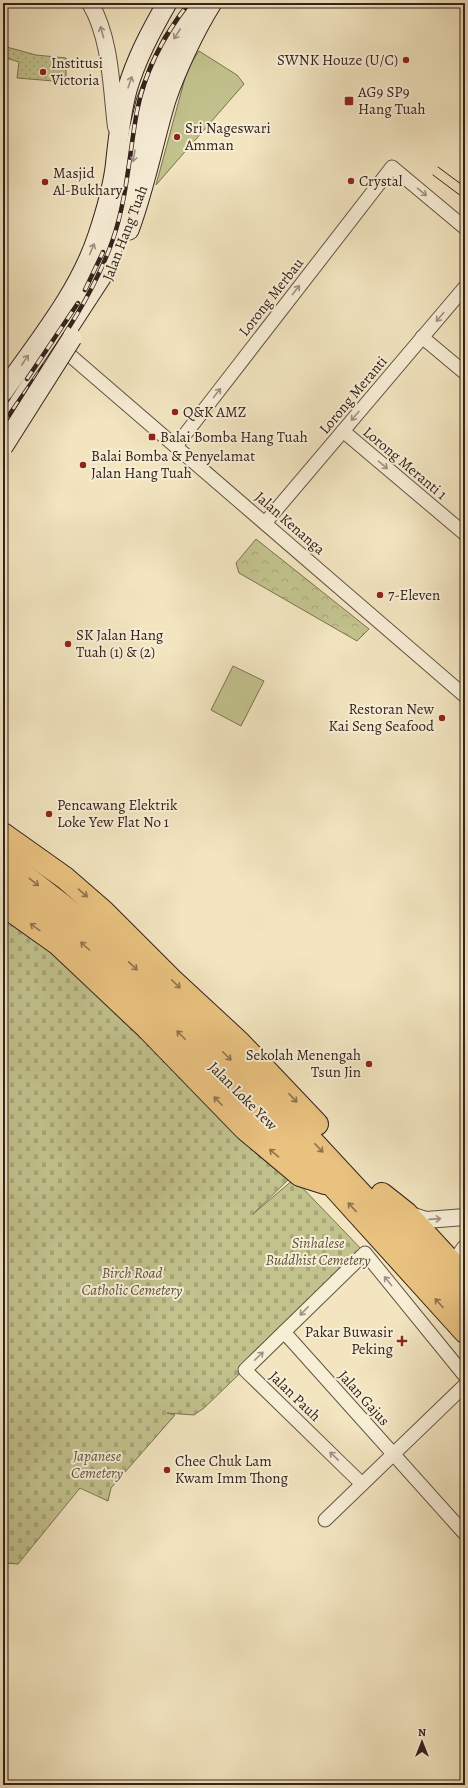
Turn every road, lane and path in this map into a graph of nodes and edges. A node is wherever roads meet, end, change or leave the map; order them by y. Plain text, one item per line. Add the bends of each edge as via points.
1 (90, 3) edge
2 (168, 3) edge
3 (201, 3) edge
4 (212, 3) edge
5 (117, 140) junction
6 (465, 228) edge
7 (465, 287) edge
8 (422, 337) junction
9 (58, 345) junction
10 (465, 373) edge
11 (5, 390) edge
12 (23, 397) junction
13 (3, 428) edge
14 (343, 431) junction
15 (176, 446) junction
16 (3, 447) edge
17 (265, 523) junction
18 (465, 534) edge
19 (465, 696) edge
20 (3, 834) edge
21 (3, 859) edge
22 (3, 880) edge
23 (3, 905) edge
24 (332, 1185) junction
25 (382, 1194) junction
26 (406, 1213) junction
27 (465, 1217) edge
28 (465, 1248) edge
29 (460, 1286) edge
30 (284, 1332) junction
31 (465, 1332) edge
32 (465, 1376) edge
33 (465, 1385) edge
34 (392, 1454) junction
35 (362, 1484) junction
36 (325, 1520) dead end
37 (465, 1534) edge

5 -> 1 street via 104,35
5 -> 2 main road, Jalan Hang Tuah via 127,91 143,46
3 -> 9 main road, Jalan Hang Tuah via 172,42 146,102 120,228 102,276
4 - 16 main road, Jalan Hang Tuah, bridge via 176,74 166,100 140,201 112,274
11 -> 5 main road, Jalan Hang Tuah via 63,307 90,254 98,236 115,169
15 -> 6 street, Lorong Merbau via 392,167
7 -> 8 street, Lorong Meranti
8 - 10 street
8 -> 14 street, Lorong Meranti
9 - 12 main road, Jalan Hang Tuah
9 - 15 street, Jalan Kenanga
11 - 12 main road
12 - 13 main road, Jalan Hang Tuah
14 - 17 street, Lorong Meranti
14 -> 18 street, Lorong Meranti 1
15 - 17 street, Jalan Kenanga
17 - 19 street, Jalan Kenanga
20 -> 25 highway via 65,878 103,911 263,1067
21 -> 29 highway, Jalan Loke Yew via 98,933 189,1018
24 -> 22 highway, Jalan Loke Yew via 173,1027 81,943
24 -> 23 highway via 300,1175 245,1129 147,1028 58,944
31 -> 24 highway, Jalan Loke Yew
25 - 26 highway
25 - 29 highway via 413,1236
26 -> 27 street via 426,1220
26 - 29 highway
28 - 29 street via 460,1255
32 -> 30 street via 365,1253
30 - 34 street, Jalan Gajus
35 -> 30 street, Jalan Pauh via 245,1370
33 - 34 street
34 - 35 street
34 - 37 street, Jalan Gajus
35 - 36 street

